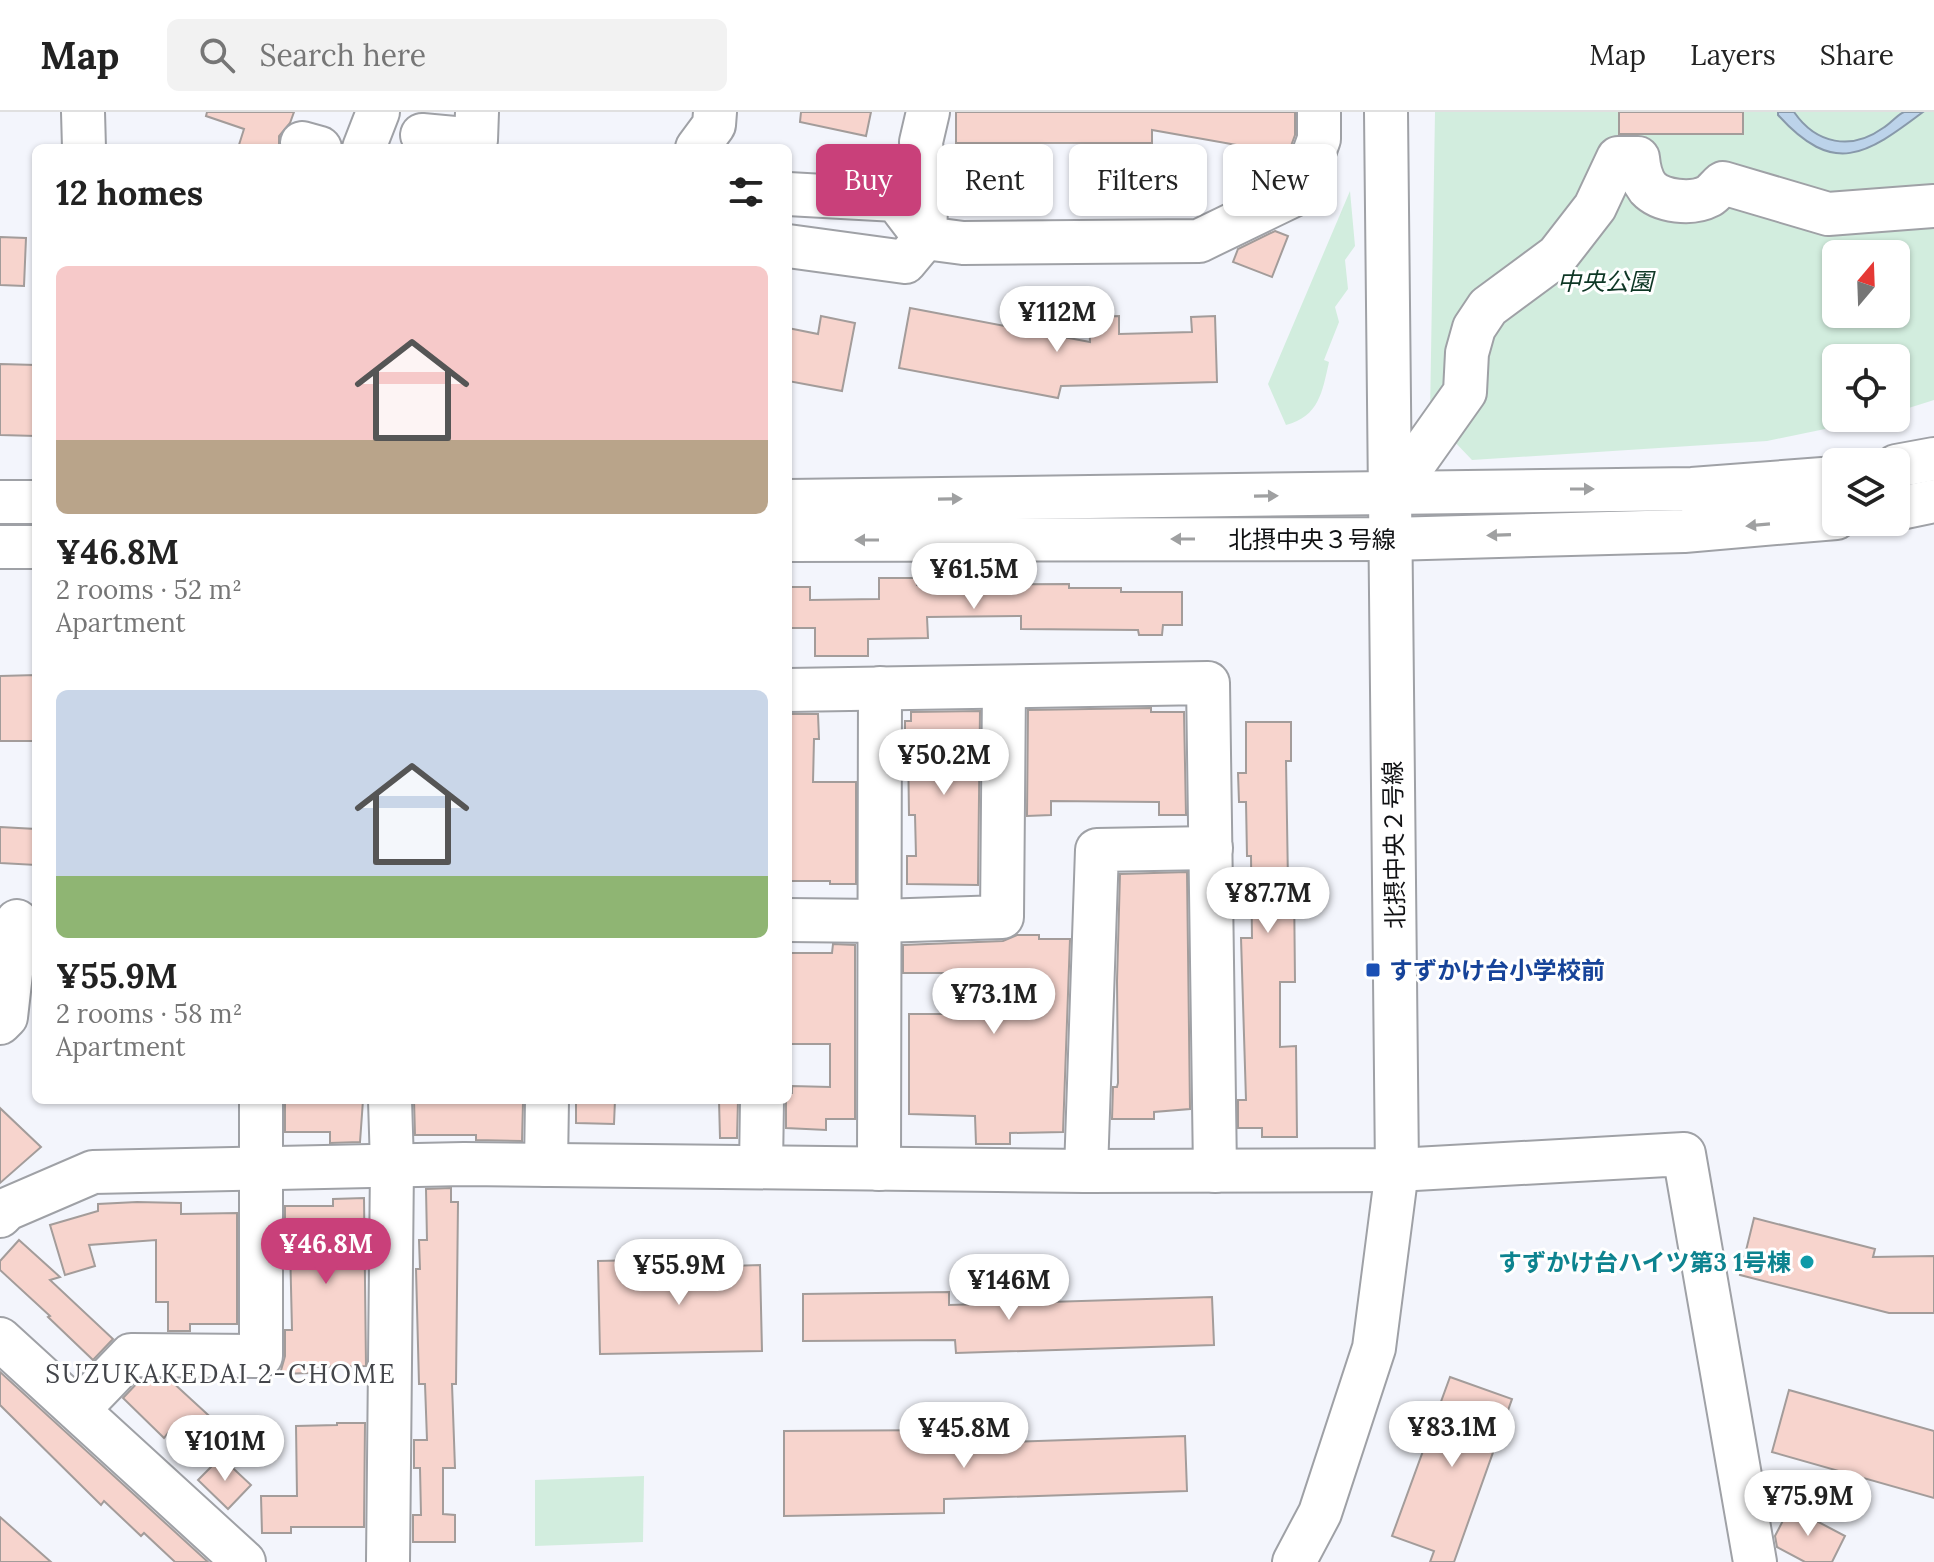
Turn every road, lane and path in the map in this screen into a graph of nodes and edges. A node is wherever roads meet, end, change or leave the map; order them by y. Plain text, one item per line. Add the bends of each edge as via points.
1 (378, 112) edge
2 (715, 112) edge
3 (928, 112) edge
4 (1319, 112) edge
5 (1386, 112) edge
6 (422, 132) edge
7 (479, 133) edge
8 (366, 144) edge
9 (700, 144) edge
10 (792, 194) edge
11 (1934, 206) edge
12 (925, 238) junction
13 (792, 247) edge
14 (1934, 459) edge
15 (1910, 463) edge
16 (1822, 479) edge
17 (1392, 495) junction
18 (792, 501) edge
19 (1934, 501) edge
20 (0, 502) edge
21 (32, 502) edge
22 (1910, 506) edge
23 (1822, 519) edge
24 (1390, 539) junction
25 (792, 540) edge
26 (0, 547) edge
27 (32, 547) edge
28 (1004, 687) junction
29 (880, 688) junction
30 (792, 690) edge
31 (1211, 848) junction
32 (792, 920) edge
33 (18, 921) edge
34 (880, 921) junction
35 (0, 1023) edge
36 (261, 1104) edge
37 (390, 1104) edge
38 (547, 1104) edge
39 (762, 1104) edge
40 (392, 1164) junction
41 (546, 1165) junction
42 (262, 1167) junction
43 (761, 1167) junction
44 (879, 1169) junction
45 (1397, 1170) junction
46 (1086, 1171) junction
47 (1215, 1171) junction
48 (0, 1216) edge
49 (0, 1339) edge
50 (78, 1410) junction
51 (244, 1562) edge
52 (388, 1562) edge
53 (1294, 1562) edge
54 (1755, 1562) edge

1 - 8 street
2 - 9 street via 714,125
3 - 12 street via 921,142
4 - 12 street via 1319,139 1300,192 1199,241 963,243
5 - 17 street, 北摂中央２号線
6 - 7 street
10 - 12 street via 896,200
11 - 17 street via 1828,214 1723,183 1692,202 1671,199 1650,190 1638,158 1618,158 1595,207 1557,256 1488,307 1474,328 1467,353 1465,392
12 - 13 street via 905,262
14 - 15 street
17 -> 16 street, 北摂中央３号線 via 1692,489
18 -> 17 street, 北摂中央３号線
17 - 24 street, 北摂中央２号線
19 - 22 street
20 - 21 street
23 -> 24 street, 北摂中央３号線 via 1684,531
24 -> 25 street, 北摂中央３号線
24 - 45 street, 北摂中央２号線
26 - 27 street
28 - 29 street
28 - 31 street via 1208,683
28 - 34 street via 1002,917
29 - 30 street
29 - 34 street
31 - 46 street via 1097,850
31 - 47 street
32 - 34 street
33 - 35 street via 6,1017
34 - 44 street
36 - 42 street
37 - 40 street
38 - 41 street
39 - 43 street
40 - 41 street
40 - 42 street
40 - 52 street
41 - 43 street
42 - 48 street via 93,1172
42 - 50 street via 261,1356 131,1355
43 - 44 street
44 - 46 street
45 - 47 street
45 - 53 street, 北摂中央２号線 via 1374,1348 1320,1513
45 - 54 street via 1684,1154
46 - 47 street
49 - 50 street
50 - 51 street

